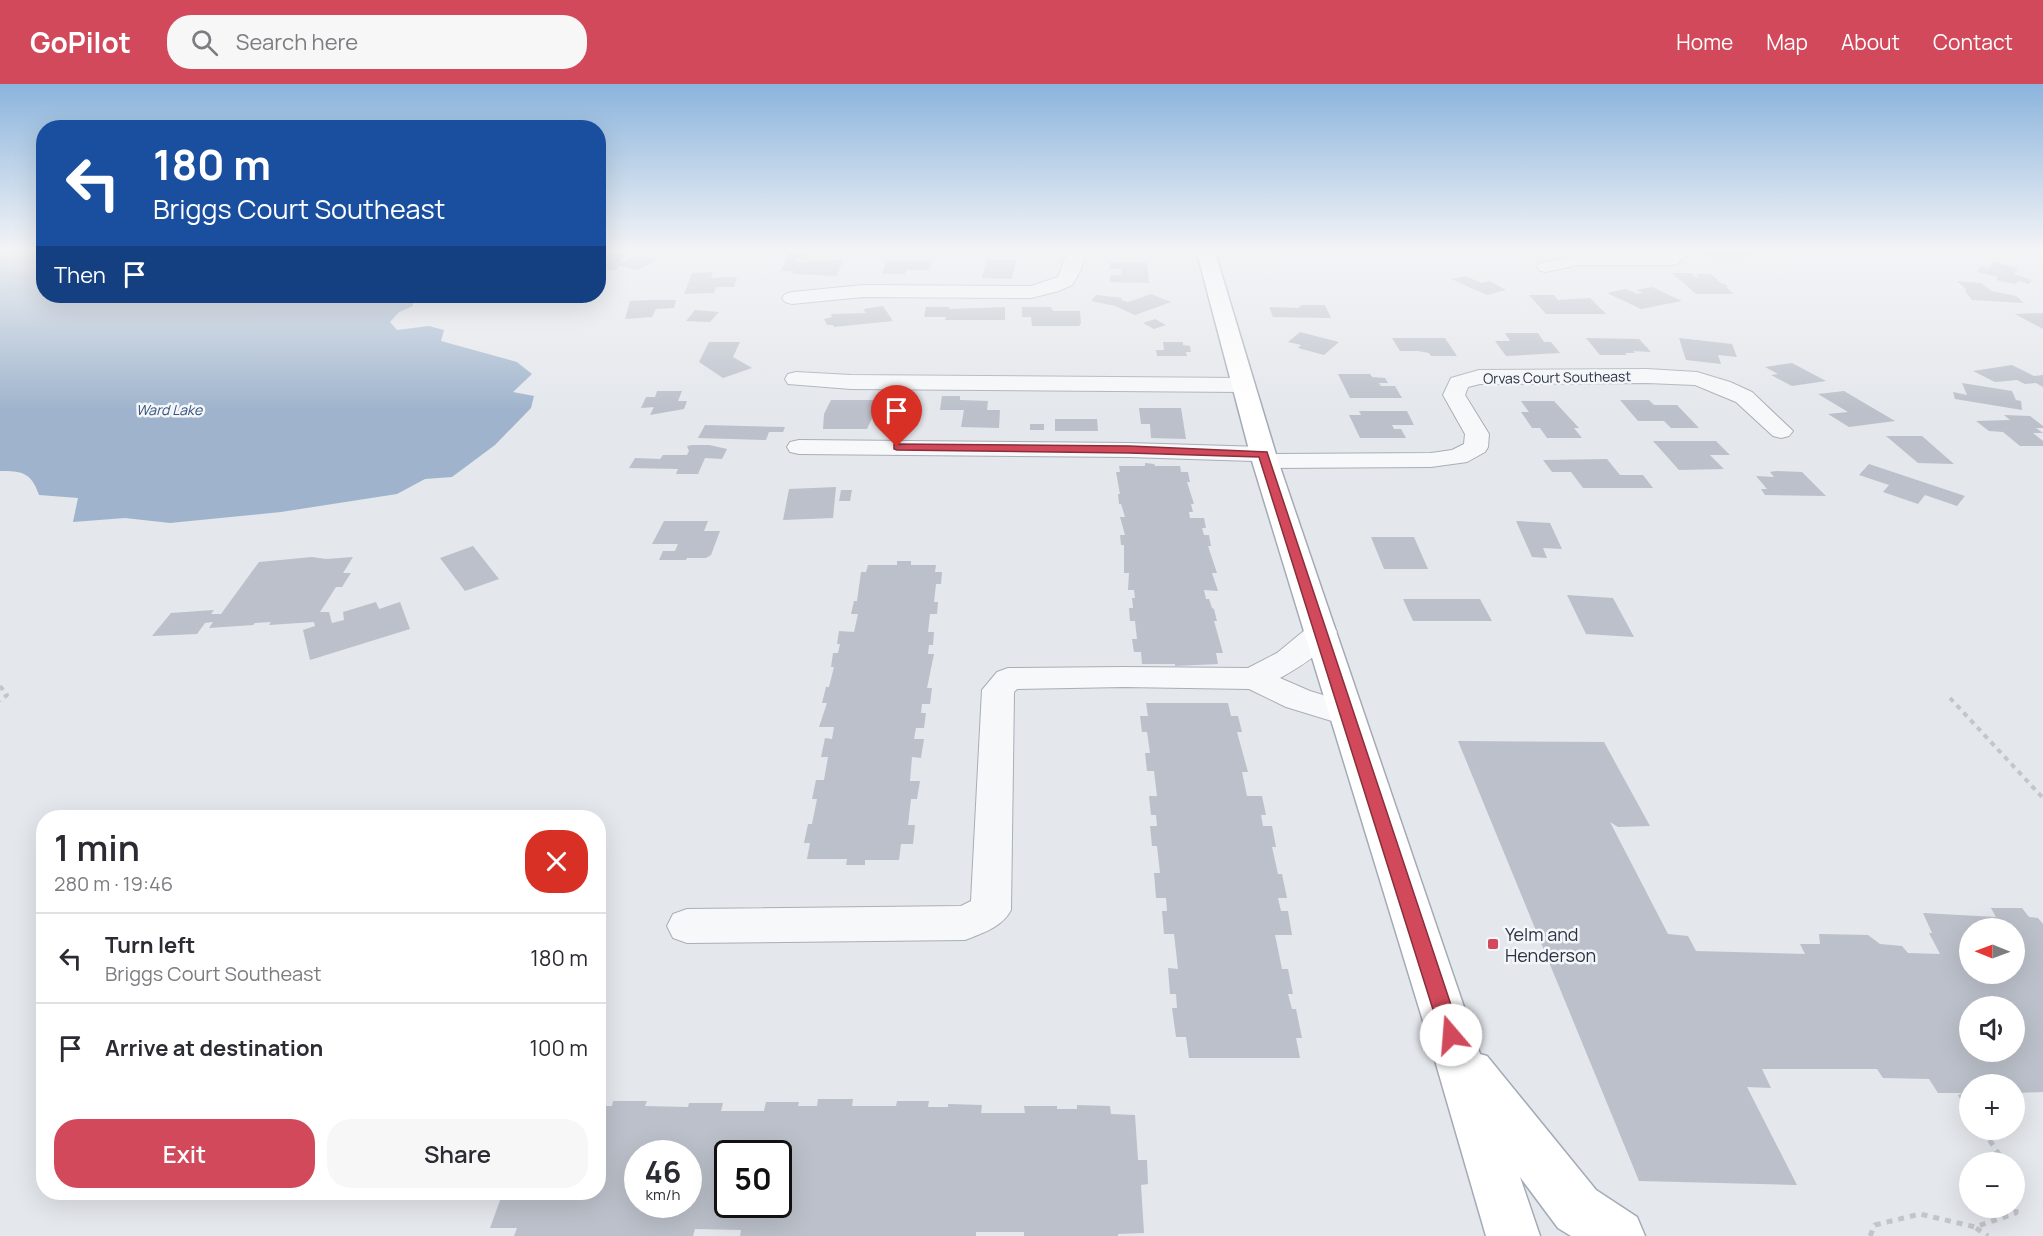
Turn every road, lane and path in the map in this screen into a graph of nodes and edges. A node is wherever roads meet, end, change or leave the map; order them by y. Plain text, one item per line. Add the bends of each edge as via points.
1 (1220, 303) edge
2 (796, 379) dead end
3 (1242, 385) junction
4 (1781, 431) dead end
5 (799, 447) dead end
6 (1264, 458) junction
7 (1322, 632) junction
8 (1254, 679) junction
9 (0, 686) edge
10 (1950, 698) dead end
11 (0, 701) edge
12 (1347, 714) junction
13 (2043, 798) edge
14 (687, 926) dead end
15 (1458, 1057) junction
16 (2002, 1218) edge
17 (1976, 1227) junction
18 (1512, 1236) edge
19 (1618, 1236) edge
20 (1870, 1236) edge
21 (1988, 1236) edge

1 - 3 main road
2 - 3 street
3 - 6 main road
4 - 6 street, Orvas Court Southeast via 1744,397 1697,379 1479,377 1459,384 1455,395 1477,434 1476,447 1458,458
5 - 6 street via 1129,450
6 - 7 main road
7 - 8 street via 1288,660
7 - 12 main road
8 - 12 street via 1298,699
8 - 14 street via 1008,679 998,690 991,910 965,923
9 - 11 path via 7,695
10 - 13 path
12 - 15 main road
15 - 18 main road
15 - 19 main road via 1577,1209
16 - 17 path
17 - 20 path via 1920,1214 1875,1225
17 - 21 path

